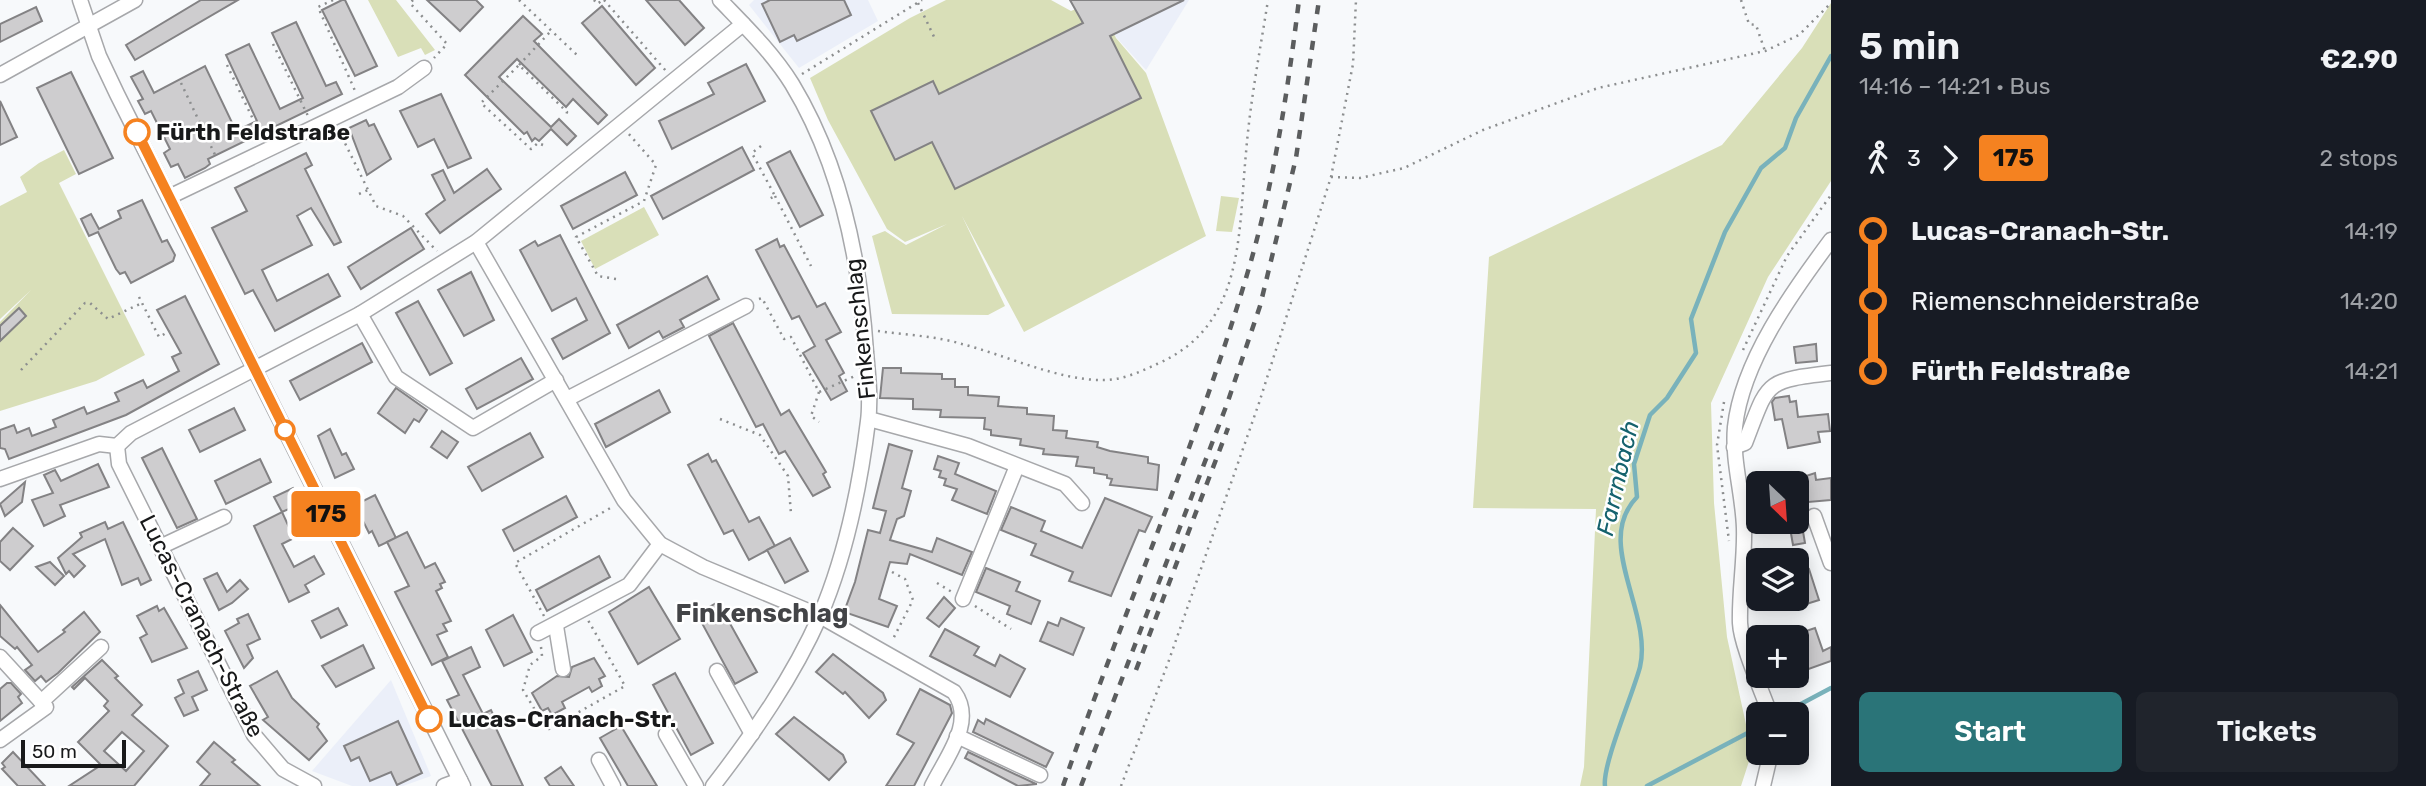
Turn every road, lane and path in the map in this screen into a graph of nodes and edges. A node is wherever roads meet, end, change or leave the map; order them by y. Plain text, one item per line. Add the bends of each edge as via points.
1 (80, 0) edge
2 (135, 0) edge
3 (333, 0) edge
4 (413, 0) edge
5 (519, 0) edge
6 (594, 0) edge
7 (604, 0) edge
8 (720, 0) edge
9 (1268, 0) edge
10 (1356, 0) edge
11 (1741, 0) edge
12 (920, 1) edge
13 (1831, 3) edge
14 (743, 24) junction
15 (89, 28) junction
16 (551, 31) junction
17 (936, 41) dead end
18 (273, 44) dead end
19 (1765, 51) junction
20 (577, 55) dead end
21 (228, 65) dead end
22 (519, 65) junction
23 (424, 68) joint
24 (0, 75) edge
25 (675, 81) junction
26 (790, 82) junction
27 (181, 83) dead end
28 (362, 105) junction
29 (566, 116) dead end
30 (333, 119) junction
31 (621, 125) junction
32 (314, 128) junction
33 (543, 145) dead end
34 (761, 146) dead end
35 (268, 150) junction
36 (223, 172) junction
37 (1331, 177) junction
38 (368, 190) junction
39 (359, 194) dead end
40 (775, 196) junction
41 (169, 197) junction
42 (767, 200) dead end
43 (1831, 240) edge
44 (476, 242) junction
45 (445, 262) junction
46 (811, 266) dead end
47 (616, 279) dead end
48 (139, 297) dead end
49 (142, 303) junction
50 (746, 306) joint
51 (360, 314) junction
52 (864, 329) junction
53 (170, 331) dead end
54 (256, 369) junction
55 (21, 370) dead end
56 (867, 371) junction
57 (1831, 373) edge
58 (556, 380) junction
59 (819, 392) junction
60 (567, 399) junction
61 (720, 419) dead end
62 (869, 419) junction
63 (819, 422) dead end
64 (117, 446) junction
65 (1734, 447) junction
66 (1017, 466) junction
67 (0, 479) edge
68 (624, 500) junction
69 (1082, 503) dead end
70 (791, 514) dead end
71 (1814, 516) dead end
72 (224, 517) dead end
73 (1744, 527) joint
74 (660, 544) junction
75 (160, 547) junction
76 (1831, 563) edge
77 (892, 572) dead end
78 (963, 599) dead end
79 (820, 616) junction
80 (548, 629) junction
81 (102, 647) dead end
82 (885, 653) junction
83 (0, 657) edge
84 (563, 669) dead end
85 (717, 671) dead end
86 (41, 702) junction
87 (1760, 702) edge
88 (666, 733) dead end
89 (752, 734) junction
90 (957, 736) junction
91 (0, 740) edge
92 (599, 760) dead end
93 (1768, 765) edge
94 (1040, 775) dead end
95 (462, 783) edge
96 (314, 786) edge
97 (444, 786) edge
98 (613, 786) edge
99 (696, 786) edge
100 (713, 786) edge
101 (932, 786) edge
102 (1121, 786) edge
103 (1763, 786) edge

1 - 15 street
2 - 15 street
3 - 28 path via 318,7
4 - 23 path via 410,3 447,44
5 - 16 path
6 - 7 path via 597,4
7 - 25 path
8 - 14 street, Finkenschlag
9 - 52 path via 1245,156 1241,228 1228,291 1210,324 1178,355 1104,381 1082,379 959,342
10 - 37 path via 1353,64
11 - 19 path
12 - 17 path
12 - 26 path
13 - 19 path via 1799,35
14 - 25 street
14 - 26 street, Finkenschlag
15 - 24 street
15 - 41 street
16 - 20 path
16 - 22 path
18 - 32 path
19 - 37 path via 1598,89 1483,130 1404,169 1360,178
21 - 35 path
22 - 29 path
22 - 33 path via 481,103 531,149
23 - 28 street
25 - 31 street
26 - 52 street, Finkenschlag via 822,142 850,227
27 - 36 path
28 - 30 street
30 - 32 street
30 - 38 path
31 - 44 street
31 - 47 path via 656,164 644,201 576,237 597,276
32 - 35 street
34 - 40 path via 752,153
35 - 36 street
36 - 41 street
37 - 102 path via 1259,403
38 - 39 path
38 - 45 path via 376,206 403,216
40 - 42 path
40 - 46 path
41 - 54 street
43 - 65 street via 1764,344 1743,394
44 - 45 street
44 - 58 street
45 - 51 street
48 - 49 path
49 - 53 path via 159,337
49 - 55 path via 108,319 85,303
50 - 59 path via 762,298 784,339 791,337
50 - 60 street
51 - 54 street
51 - 58 street via 396,377 473,428
52 - 56 street, Finkenschlag
54 - 64 street via 131,433
54 - 95 street
56 - 59 path
56 - 62 street, Finkenschlag
57 - 65 street via 1776,383 1762,399 1745,443
58 - 60 street
59 - 63 path via 811,416
60 - 68 street
61 - 70 path via 760,435 788,476
62 - 66 street via 968,446
62 - 79 street, Finkenschlag via 850,519
64 - 67 street via 99,444
64 - 75 street, Lucas-Cranach-Straße via 119,464
65 - 73 street
66 - 69 street via 1065,484
66 - 78 street
68 - 74 street
68 - 80 path via 515,563
71 - 76 street
72 - 75 street
73 - 87 street via 1740,626
74 - 79 street via 702,567
74 - 80 street via 629,585
75 - 96 street, Lucas-Cranach-Straße via 254,735 283,769
77 - 82 path via 905,579 913,600
79 - 82 street
79 - 89 street, Finkenschlag
80 - 84 street
81 - 86 street
82 - 90 street via 954,692 965,712
83 - 86 street
85 - 89 street
86 - 91 street via 46,707
88 - 99 street
89 - 100 street, Finkenschlag
90 - 94 street
90 - 101 street
92 - 98 street
93 - 103 street
95 - 97 street

